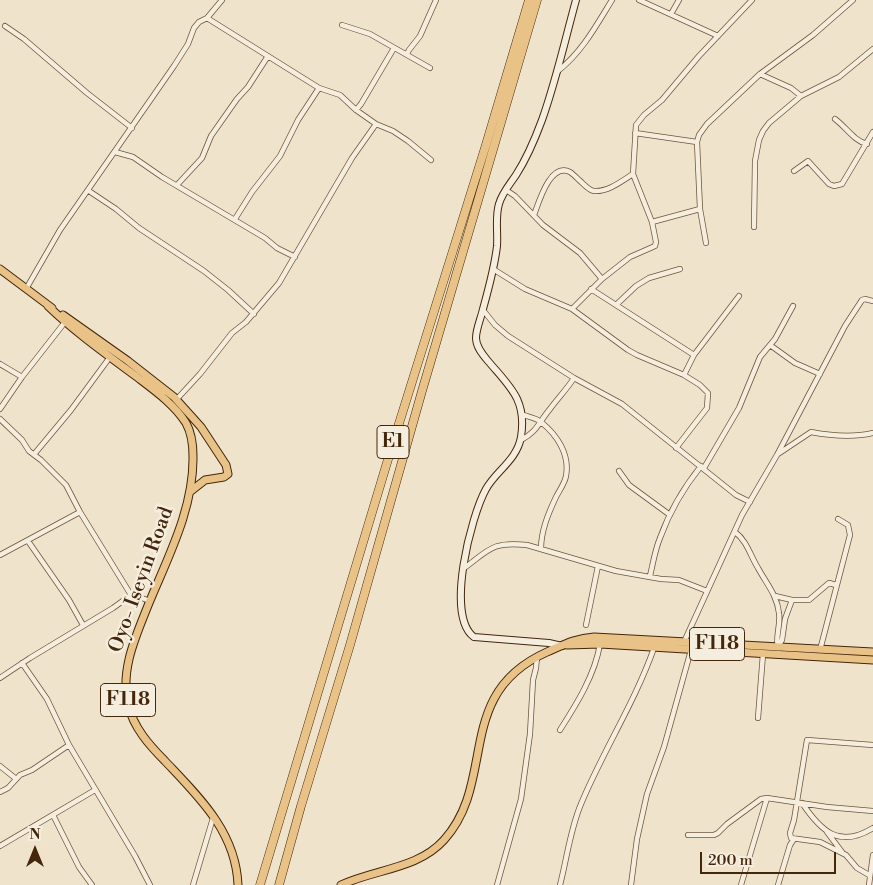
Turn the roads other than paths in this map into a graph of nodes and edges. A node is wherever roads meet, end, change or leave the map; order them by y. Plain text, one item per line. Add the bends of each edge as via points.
1 (222, 0) edge
2 (436, 0) edge
3 (529, 0) edge
4 (537, 0) edge
5 (576, 0) edge
6 (612, 0) edge
7 (639, 0) edge
8 (679, 0) edge
9 (752, 0) edge
10 (852, 0) edge
11 (671, 14) junction
12 (207, 18) junction
13 (342, 25) dead end
14 (5, 26) dead end
15 (718, 36) junction
16 (394, 48) junction
17 (873, 49) edge
18 (407, 54) junction
19 (268, 56) junction
20 (430, 68) dead end
21 (557, 72) junction
22 (760, 74) junction
23 (319, 88) junction
24 (801, 96) junction
25 (356, 110) junction
26 (835, 120) dead end
27 (376, 124) junction
28 (132, 128) junction
29 (873, 132) edge
30 (634, 133) junction
31 (697, 142) junction
32 (867, 144) junction
33 (115, 152) junction
34 (431, 160) dead end
35 (794, 171) dead end
36 (633, 174) junction
37 (176, 185) junction
38 (506, 190) junction
39 (88, 191) junction
40 (700, 209) junction
41 (534, 215) junction
42 (235, 219) junction
43 (652, 222) junction
44 (754, 227) dead end
45 (706, 243) dead end
46 (295, 258) junction
47 (0, 269) edge
48 (492, 269) junction
49 (680, 270) dead end
50 (602, 279) junction
51 (26, 289) junction
52 (591, 289) junction
53 (740, 296) dead end
54 (873, 301) edge
55 (616, 305) junction
56 (48, 306) junction
57 (793, 306) dead end
58 (572, 309) junction
59 (483, 310) junction
60 (254, 314) junction
61 (65, 322) junction
62 (770, 345) junction
63 (694, 355) junction
64 (110, 357) junction
65 (0, 364) edge
66 (820, 374) junction
67 (684, 375) junction
68 (22, 377) junction
69 (574, 378) junction
70 (176, 400) junction
71 (0, 409) edge
72 (523, 415) junction
73 (0, 419) edge
74 (542, 422) junction
75 (873, 433) edge
76 (521, 440) junction
77 (676, 448) junction
78 (36, 452) dead end
79 (777, 455) junction
80 (703, 467) junction
81 (618, 471) dead end
82 (191, 490) junction
83 (750, 502) junction
84 (80, 512) junction
85 (670, 515) junction
86 (838, 519) dead end
87 (735, 532) junction
88 (28, 541) junction
89 (541, 549) junction
90 (0, 556) edge
91 (598, 566) junction
92 (463, 570) junction
93 (650, 576) junction
94 (836, 585) junction
95 (707, 591) junction
96 (131, 595) junction
97 (775, 596) junction
98 (792, 600) junction
99 (150, 602) junction
100 (83, 625) junction
101 (586, 625) dead end
102 (684, 642) junction
103 (600, 644) junction
104 (562, 646) junction
105 (654, 648) junction
106 (691, 650) junction
107 (820, 650) junction
108 (778, 651) junction
109 (873, 652) edge
110 (763, 654) junction
111 (537, 657) junction
112 (873, 660) edge
113 (22, 663) junction
114 (0, 678) edge
115 (758, 718) dead end
116 (560, 730) dead end
117 (69, 745) junction
118 (873, 745) edge
119 (0, 766) edge
120 (15, 778) junction
121 (95, 790) junction
122 (0, 792) edge
123 (767, 798) junction
124 (799, 802) junction
125 (873, 811) edge
126 (53, 815) junction
127 (213, 818) dead end
128 (873, 828) edge
129 (825, 829) junction
130 (688, 835) dead end
131 (794, 839) junction
132 (0, 846) edge
133 (843, 853) junction
134 (873, 855) edge
135 (870, 875) junction
136 (92, 885) edge
137 (150, 885) edge
138 (193, 885) edge
139 (238, 885) edge
140 (260, 885) edge
141 (279, 885) edge
142 (341, 885) edge
143 (496, 885) edge
144 (560, 885) edge
145 (630, 885) edge
146 (741, 885) edge
147 (778, 885) edge
148 (869, 885) edge

1 - 12 street
2 - 18 street via 420,36
3 - 140 highway, E1
4 - 141 highway, E1
5 - 21 street
6 - 21 street via 573,60
7 - 11 street
8 - 11 street
9 - 15 street
10 - 22 street via 813,35
11 - 15 street
12 - 19 street
12 - 28 street via 194,28 188,44
13 - 16 street via 370,34
14 - 28 street
15 - 30 street via 662,100 639,120
16 - 18 street
16 - 25 street
17 - 24 street via 839,77
18 - 20 street
19 - 23 street
19 - 37 street via 211,136 202,158
21 - 38 street via 529,152
22 - 24 street
22 - 31 street via 707,124 698,135
23 - 25 street via 340,95
23 - 42 street via 280,156
24 - 44 street via 769,123 759,140 755,161
25 - 27 street
26 - 32 street
27 - 34 street via 393,131
27 - 46 street via 352,158
28 - 33 street
29 - 32 street
30 - 31 street
30 - 36 street
31 - 40 street
32 - 35 street via 838,186 829,184 808,161
33 - 37 street via 133,157
33 - 39 street
36 - 41 street via 615,186 595,191 569,172 559,171 546,186
36 - 43 street
37 - 42 street
38 - 41 street
38 - 48 street via 499,205
39 - 51 street via 60,230
39 - 60 street via 204,271
40 - 43 street
40 - 45 street
41 - 50 street via 580,254
42 - 46 street
43 - 50 street via 655,246 630,257
46 - 60 street
47 - 51 main road, Oyo- Iseyin Road / F118
48 - 58 street via 525,289
48 - 59 street
49 - 55 street via 649,278
50 - 52 street
51 - 56 main road, Oyo- Iseyin Road / F118
52 - 55 street
52 - 58 street
53 - 63 street
54 - 66 street via 865,299 860,302
55 - 63 street
56 - 61 main road, Oyo- Iseyin Road / F118
56 - 70 main road, Oyo- Iseyin Road / F118 via 128,361
57 - 62 street
58 - 67 street via 628,350
59 - 69 street via 508,336
59 - 72 street via 477,344 483,356 514,392
60 - 70 street via 232,333
61 - 64 main road, Oyo- Iseyin Road / F118
61 - 68 street
62 - 66 street via 795,363
62 - 80 street via 756,365 739,408
63 - 67 street
64 - 78 street
64 - 82 main road, Oyo- Iseyin Road / F118 via 160,395 187,425 193,448
65 - 68 street
66 - 79 street
67 - 77 street via 700,384 709,396 707,408
68 - 71 street
69 - 74 street
69 - 77 street via 622,404
70 - 82 main road, Oyo- Iseyin Road / F118 via 201,427 228,470 224,477 205,480
72 - 74 street
72 - 76 street
73 - 84 street via 66,485
74 - 76 street via 531,435
74 - 89 street via 562,446 566,477 545,524
75 - 79 street via 839,436 811,432
76 - 92 street via 507,466 486,489 470,533
77 - 80 street
79 - 83 street
80 - 83 street
80 - 85 street via 692,478
81 - 85 street via 629,485
82 - 99 main road, Oyo- Iseyin Road / F118
83 - 87 street
84 - 88 street
84 - 96 street
85 - 93 street
86 - 94 street via 848,525 850,535
87 - 95 street
87 - 97 street via 742,537
88 - 90 street
88 - 100 street via 70,600
89 - 91 street
89 - 92 street via 512,543 499,544
91 - 93 street
91 - 101 street
92 - 104 street via 462,618 474,637
93 - 95 street via 679,580
94 - 98 street via 829,583 809,600
94 - 107 street
95 - 102 street
96 - 99 street
96 - 100 street
97 - 98 street
97 - 108 street via 780,616 776,640
98 - 108 street
99 - 139 main road, Oyo- Iseyin Road / F118 via 130,653 126,674 128,705 150,746 214,815 232,850
100 - 113 street
102 - 104 main road, F118 via 594,637
102 - 108 main road, F118
103 - 104 main road, F118
103 - 105 main road, F118
103 - 116 street via 584,686
104 - 111 main road, F118
105 - 106 main road, F118
105 - 144 street via 581,803
106 - 110 main road, F118
106 - 145 street via 664,747 647,794
107 - 108 main road, F118
107 - 109 main road, F118
108 - 110 main road, F118
108 - 112 main road, F118
110 - 115 street
111 - 142 main road, F118 via 514,672 492,700 482,727 462,813 444,841 412,862
111 - 143 street via 521,799
113 - 114 street
113 - 117 street via 46,699
117 - 120 street
117 - 121 street
118 - 124 street via 807,740
119 - 120 street
120 - 122 street via 8,788
121 - 126 street
121 - 137 street
123 - 124 street
123 - 130 street via 761,799 714,835
123 - 146 street
124 - 125 street
124 - 129 street
124 - 131 street via 790,833
126 - 132 street
126 - 136 street via 79,867
127 - 138 street
128 - 129 street via 847,838
129 - 133 street
131 - 133 street via 820,842
131 - 147 street
133 - 135 street
134 - 135 street
135 - 148 street

